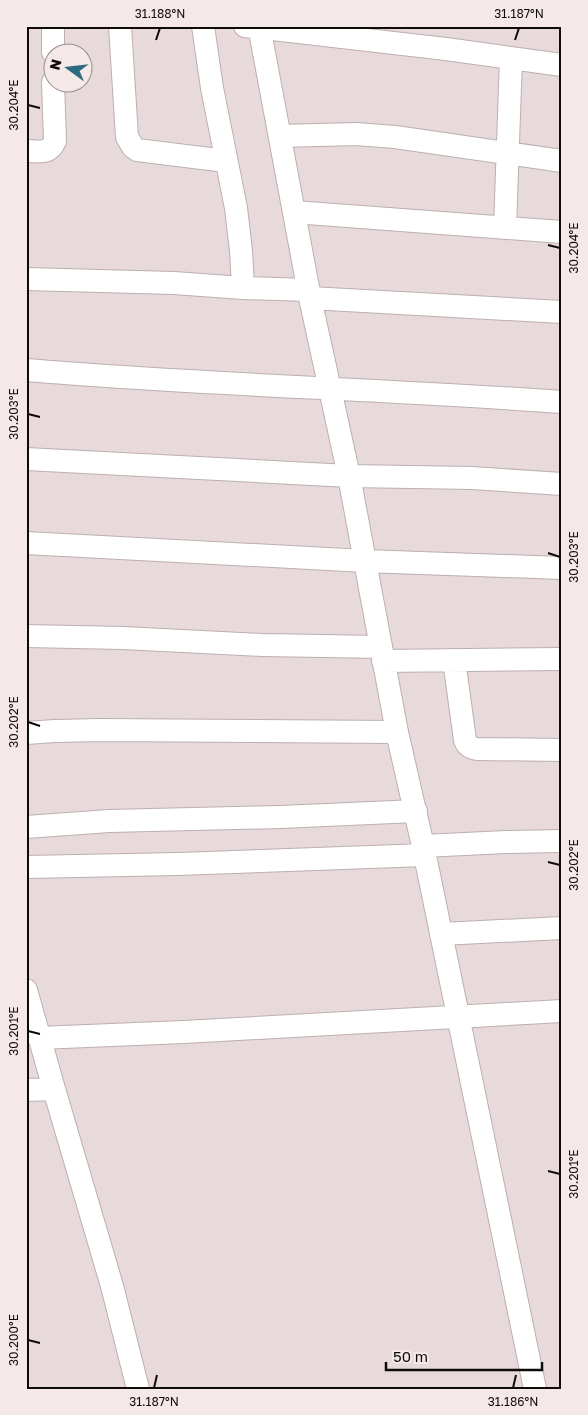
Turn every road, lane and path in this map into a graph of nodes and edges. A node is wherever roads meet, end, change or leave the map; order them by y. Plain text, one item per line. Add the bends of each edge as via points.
1 (53, 26) edge
2 (120, 26) edge
3 (202, 26) edge
4 (254, 27) edge
5 (53, 42) edge
6 (511, 58) junction
7 (562, 65) edge
8 (53, 92) edge
9 (280, 136) junction
10 (26, 151) edge
11 (508, 154) junction
12 (226, 161) junction
13 (562, 161) edge
14 (294, 212) junction
15 (505, 228) junction
16 (562, 232) edge
17 (26, 279) edge
18 (243, 288) junction
19 (310, 294) junction
20 (562, 312) edge
21 (26, 370) edge
22 (329, 389) junction
23 (562, 402) edge
24 (26, 459) edge
25 (349, 476) junction
26 (562, 484) edge
27 (26, 543) edge
28 (365, 561) junction
29 (562, 568) edge
30 (26, 636) edge
31 (382, 654) junction
32 (562, 659) edge
33 (454, 660) junction
34 (397, 732) junction
35 (26, 733) edge
36 (562, 750) edge
37 (416, 811) junction
38 (26, 827) edge
39 (562, 841) edge
40 (424, 851) junction
41 (26, 867) edge
42 (562, 928) edge
43 (441, 934) junction
44 (27, 993) edge
45 (562, 1010) edge
46 (458, 1016) junction
47 (39, 1038) junction
48 (54, 1089) junction
49 (26, 1090) edge
50 (138, 1389) edge
51 (535, 1389) edge

1 - 5 street
2 - 12 street via 127,136 133,147
3 - 12 street
4 - 6 street
4 - 9 street
6 - 7 street
6 - 11 street
8 - 10 street via 55,141 44,152
9 - 11 street via 356,134
9 - 14 street
11 - 13 street
11 - 15 street
12 - 18 street via 242,251
14 - 15 street
14 - 19 street
15 - 16 street
17 - 18 street
18 - 19 street
19 - 20 street
19 - 22 street
21 - 22 street
22 - 23 street
22 - 25 street
24 - 25 street
25 - 26 street via 472,478
25 - 28 street
27 - 28 street
28 - 29 street
28 - 31 street
30 - 31 street via 124,638
31 - 33 street
31 - 34 street
32 - 33 street
33 - 36 street via 466,744 477,749
34 - 35 street via 91,730
34 - 37 street
37 - 38 street
37 - 40 street
39 - 40 street via 506,842
40 - 41 street via 178,864
40 - 43 street
42 - 43 street
43 - 46 street
44 - 47 street
45 - 46 street
46 - 47 street
46 - 51 street
47 - 48 street
48 - 49 street
48 - 50 street via 112,1286

